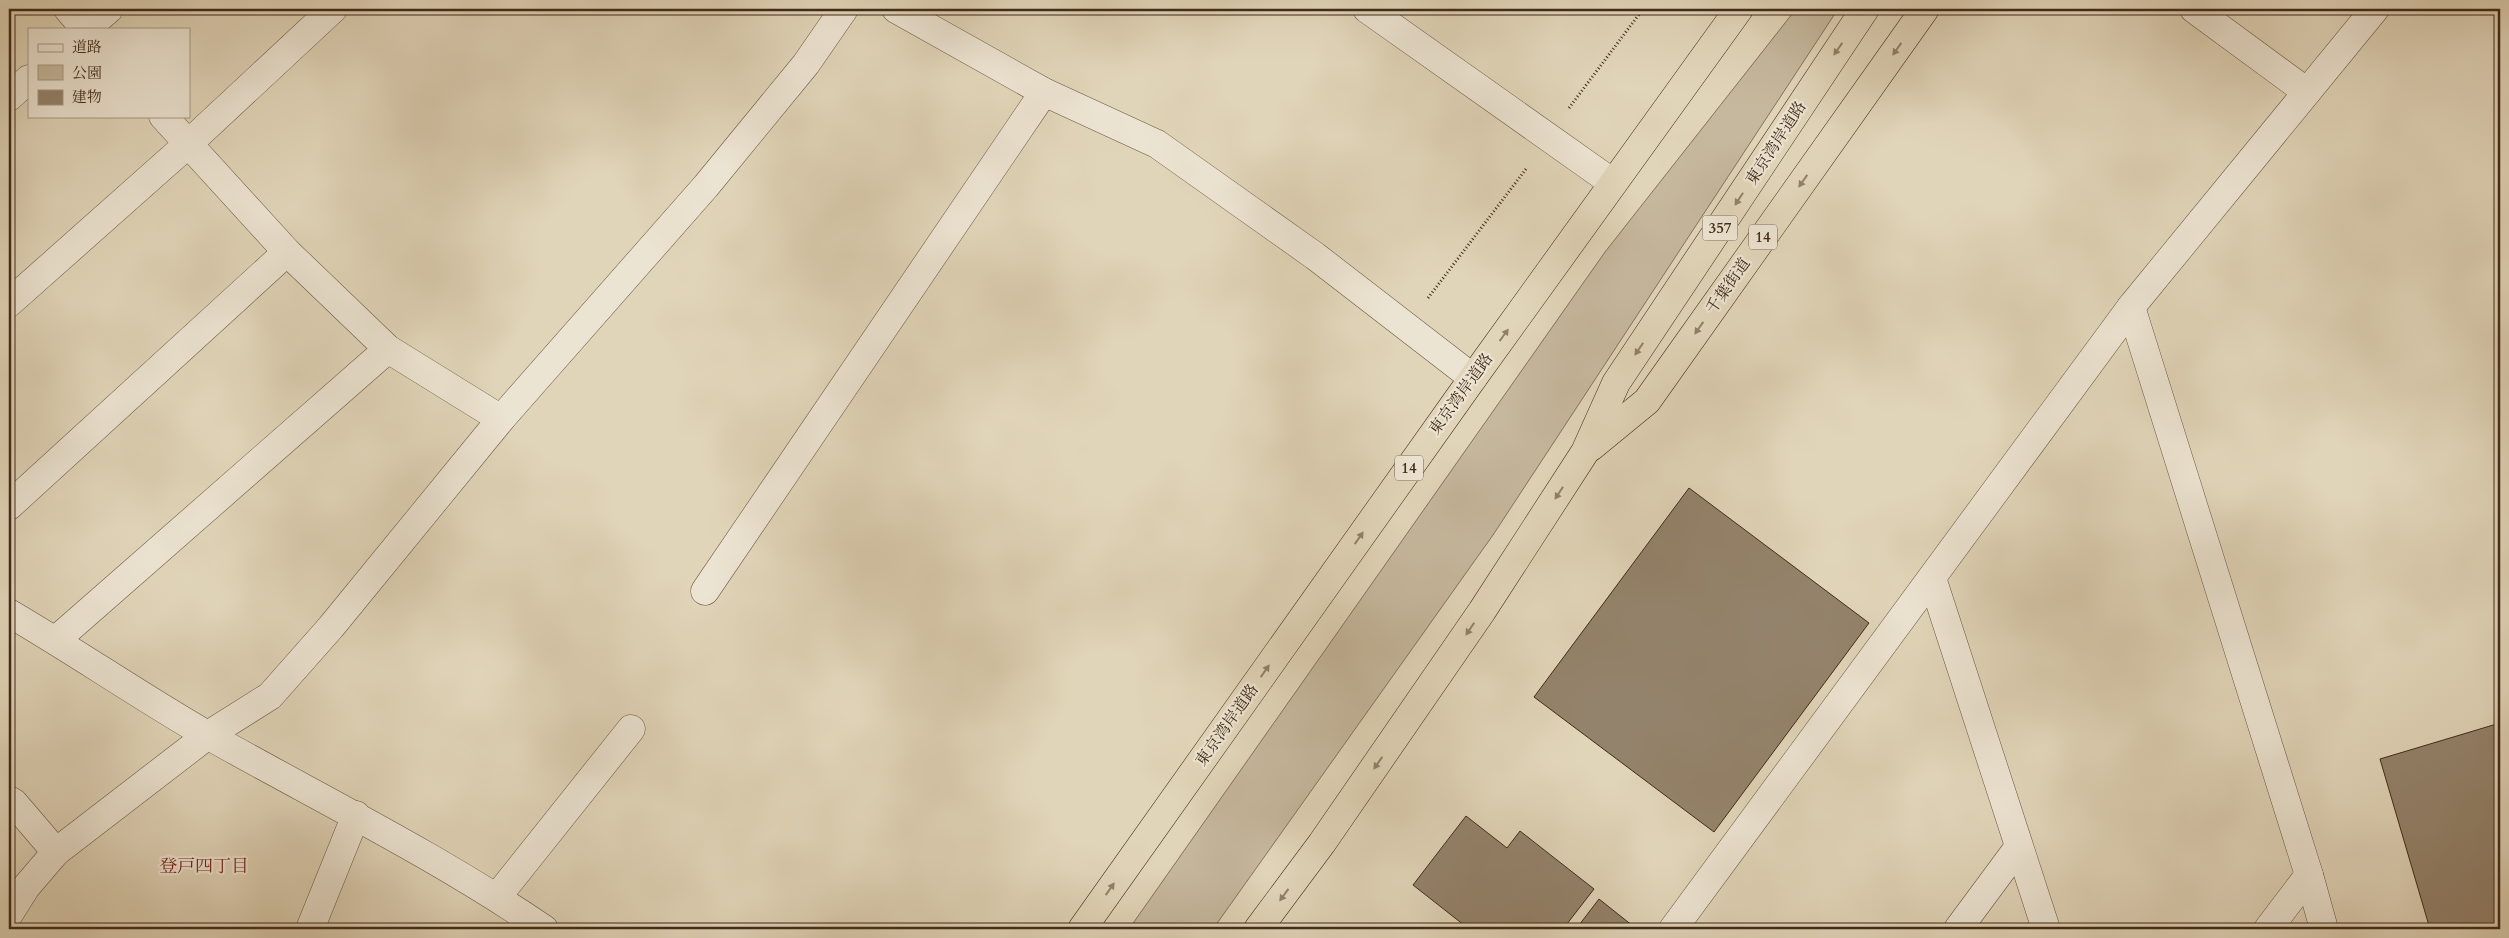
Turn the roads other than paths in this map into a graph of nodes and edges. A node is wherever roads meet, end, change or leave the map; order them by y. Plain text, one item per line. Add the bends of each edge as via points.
1 (68, 9) edge
2 (108, 9) edge
3 (333, 9) edge
4 (844, 9) edge
5 (896, 9) edge
6 (1367, 9) edge
7 (1739, 9) edge
8 (1865, 9) edge
9 (1926, 9) edge
10 (2194, 9) edge
11 (2375, 9) edge
12 (85, 28) edge
13 (87, 28) edge
14 (28, 80) edge
15 (1044, 92) junction
16 (2307, 92) junction
17 (9, 97) edge
18 (165, 118) edge
19 (188, 144) junction
20 (1613, 183) junction
21 (288, 252) junction
22 (9, 303) edge
23 (2131, 307) junction
24 (388, 348) junction
25 (1473, 378) junction
26 (501, 419) junction
27 (1586, 452) junction
28 (9, 506) edge
29 (1932, 578) junction
30 (705, 591) dead end
31 (9, 612) edge
32 (56, 640) junction
33 (631, 730) dead end
34 (208, 735) junction
35 (9, 800) edge
36 (356, 815) junction
37 (2018, 848) junction
38 (56, 852) junction
39 (2309, 875) junction
40 (497, 897) junction
41 (9, 914) edge
42 (310, 929) edge
43 (544, 929) edge
44 (1082, 929) edge
45 (1258, 929) edge
46 (1673, 929) edge
47 (1958, 929) edge
48 (2046, 929) edge
49 (2268, 929) edge
50 (2324, 929) edge

1 - 12 street
2 - 13 street
3 - 19 street
4 - 26 street via 806,64 706,186
5 - 15 street
6 - 20 street
7 - 20 highway, 東京湾岸道路 / 14
8 -> 27 highway, 東京湾岸道路 / 357 via 1616,383
9 -> 27 highway, 千葉街道 / 14 via 1647,401
10 - 16 street
11 - 16 street
14 - 17 street
15 - 25 street via 1157,144 1315,256
15 - 30 street
16 - 23 street
18 - 19 street
19 - 21 street
19 - 22 street
25 -> 20 highway, 東京湾岸道路 / 14
21 - 24 street
21 - 28 street
23 - 29 street
23 - 39 street
24 - 26 street
24 - 32 street
44 -> 25 highway, 東京湾岸道路 / 14
26 - 34 street via 270,696
27 -> 45 highway, 東京湾岸道路 / 14 via 1429,690
29 - 37 street
29 - 46 street
31 - 32 street
32 - 34 street
33 - 40 street
34 - 36 street
34 - 38 street
35 - 38 street
36 - 40 street
36 - 42 street
37 - 47 street
37 - 48 street
38 - 41 street via 26,887
39 - 49 street
39 - 50 street
40 - 43 street

